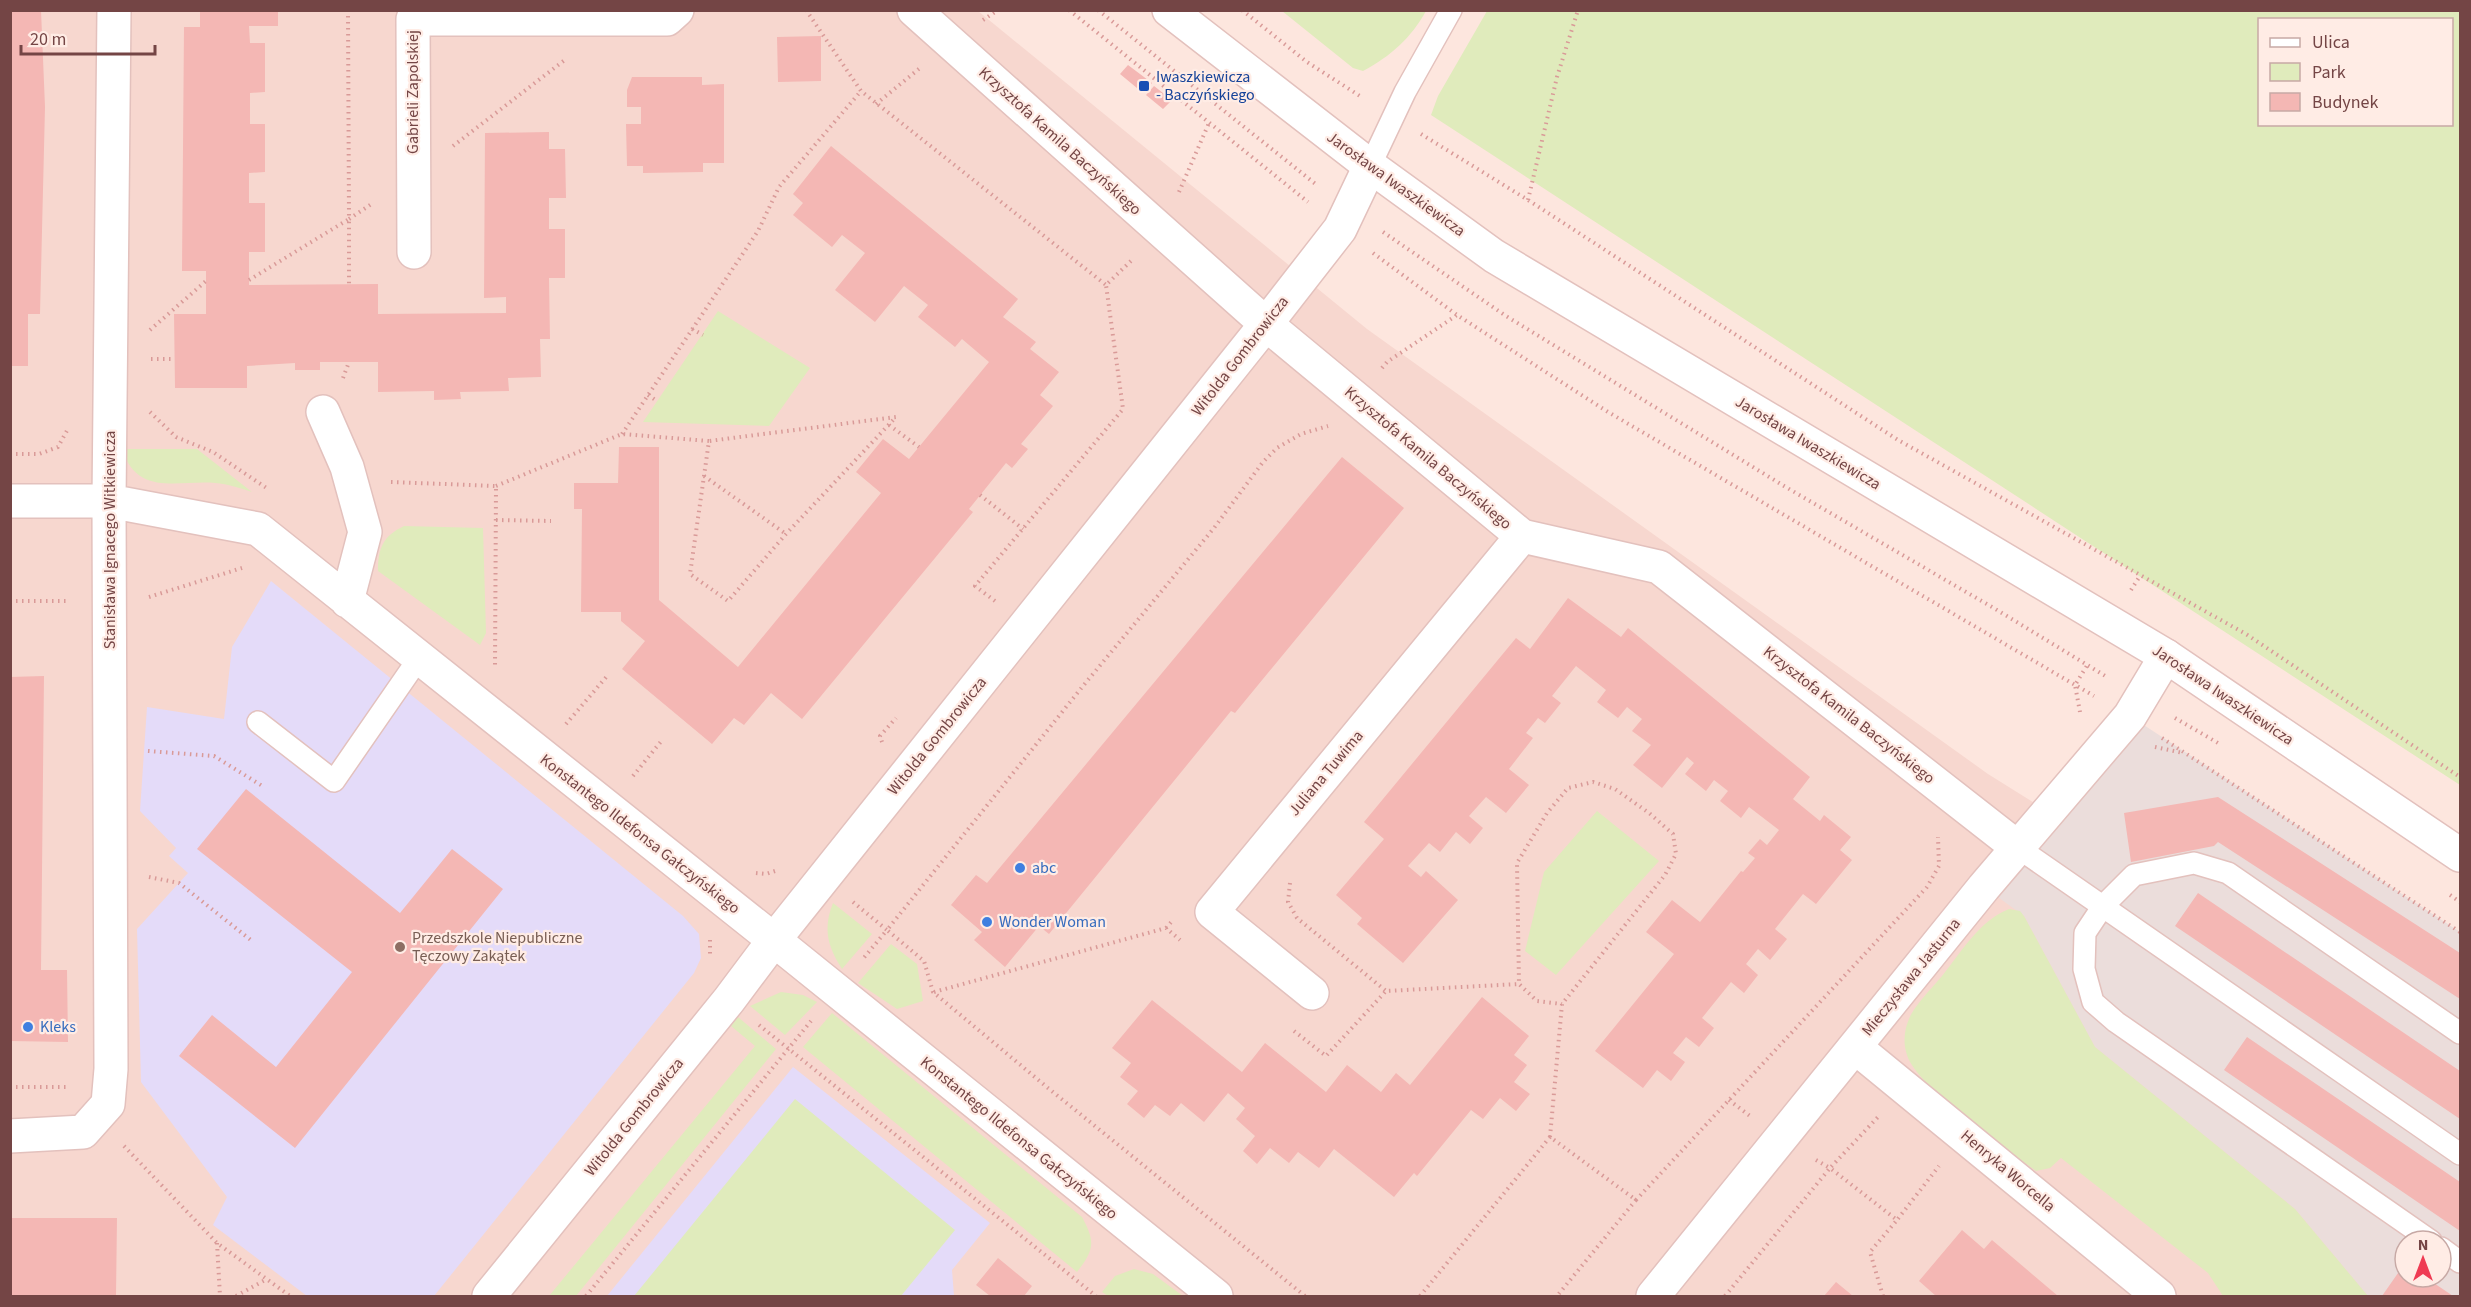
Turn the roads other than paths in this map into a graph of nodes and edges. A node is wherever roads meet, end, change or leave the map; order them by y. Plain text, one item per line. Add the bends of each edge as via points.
1 (114, 10) edge
2 (677, 10) edge
3 (914, 10) edge
4 (1169, 10) edge
5 (1451, 10) edge
6 (1370, 166) junction
7 (414, 252) dead end
8 (1266, 324) junction
9 (323, 412) dead end
10 (10, 501) edge
11 (109, 501) junction
12 (1522, 536) junction
13 (347, 601) junction
14 (2166, 656) junction
15 (419, 658) junction
16 (258, 722) dead end
17 (2017, 847) junction
18 (2460, 855) edge
19 (2103, 906) junction
20 (774, 940) junction
21 (1311, 993) dead end
22 (2460, 1033) edge
23 (1855, 1047) junction
24 (10, 1136) edge
25 (2460, 1154) edge
26 (2414, 1229) edge
27 (489, 1296) edge
28 (1216, 1296) edge
29 (1653, 1296) edge
30 (2159, 1296) edge

1 - 11 street, Stanisława Ignacego Witkiewicza
2 - 7 street, Gabrieli Zapolskiej via 667,19 412,19
3 - 8 street, Krzysztofa Kamila Baczyńskiego
4 - 6 street, Jarosława Iwaszkiewicza
5 - 6 lane
6 - 8 street, Witolda Gombrowicza via 1340,229
6 - 14 street, Jarosława Iwaszkiewicza via 1494,256
8 - 12 street, Krzysztofa Kamila Baczyńskiego
8 - 20 street, Witolda Gombrowicza
9 - 13 street via 347,467 365,532
10 - 11 street, Konstantego Ildefonsa Gałczyńskiego
11 - 13 street, Konstantego Ildefonsa Gałczyńskiego via 258,529
11 - 24 street, Stanisława Ignacego Witkiewicza via 108,1104 83,1132
12 - 17 street, Krzysztofa Kamila Baczyńskiego via 1659,567
12 - 21 street, Juliana Tuwima via 1212,912
13 - 15 street, Konstantego Ildefonsa Gałczyńskiego
14 - 17 street, Mieczysława Jasturna via 2130,716
14 - 18 street, Jarosława Iwaszkiewicza
15 - 16 lane via 334,781
15 - 20 street, Konstantego Ildefonsa Gałczyńskiego
17 - 19 lane
17 - 23 street, Mieczysława Jasturna
19 - 22 lane via 2134,875 2194,863 2228,873
19 - 25 lane
19 - 26 lane via 2085,933 2084,969 2093,1002 2116,1022
20 - 27 street, Witolda Gombrowicza
20 - 28 street, Konstantego Ildefonsa Gałczyńskiego
23 - 29 street, Mieczysława Jasturna
23 - 30 street, Henryka Worcella

